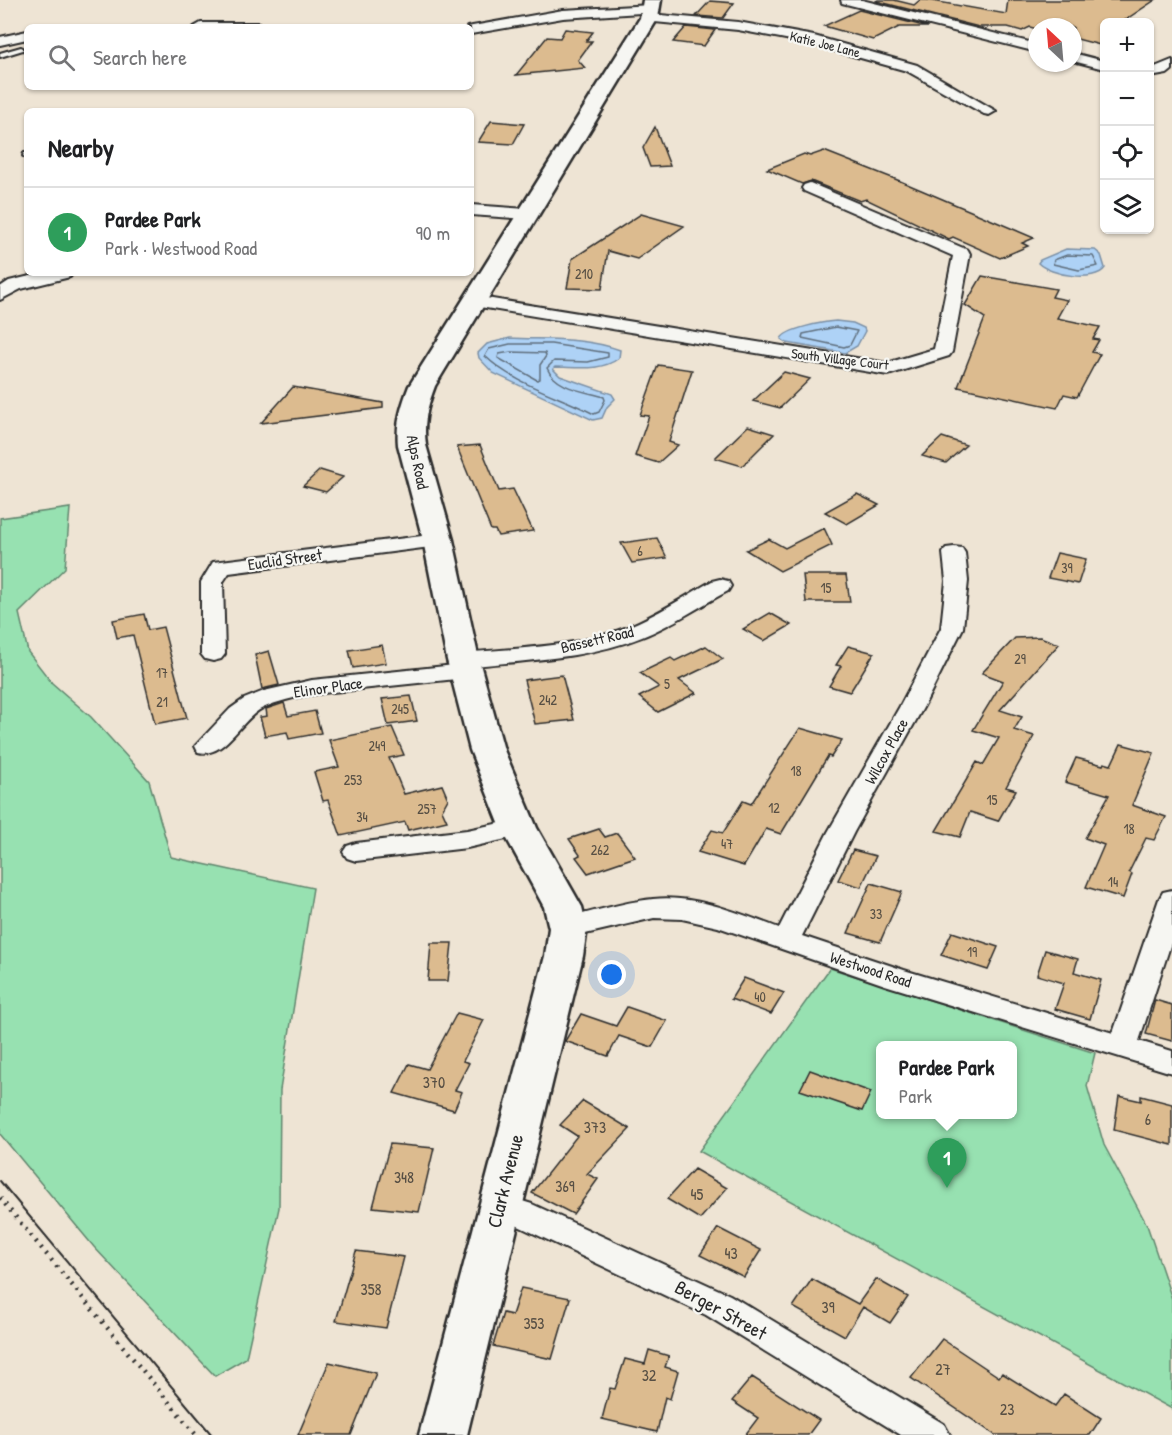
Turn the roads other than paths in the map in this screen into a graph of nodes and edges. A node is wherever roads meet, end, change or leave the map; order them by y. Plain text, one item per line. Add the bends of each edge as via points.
1 (847, 0) edge
2 (650, 9) edge
3 (474, 29) edge
4 (24, 35) edge
5 (1, 45) edge
6 (1028, 46) edge
7 (21, 49) dead end
8 (1082, 59) edge
9 (1100, 64) edge
10 (1172, 64) edge
11 (1153, 72) edge
12 (989, 111) dead end
13 (810, 188) dead end
14 (474, 210) edge
15 (527, 214) junction
16 (52, 276) edge
17 (0, 295) edge
18 (474, 301) junction
19 (438, 540) junction
20 (954, 553) dead end
21 (720, 586) dead end
22 (213, 654) dead end
23 (465, 666) junction
24 (207, 746) dead end
25 (519, 828) junction
26 (356, 852) dead end
27 (1172, 899) edge
28 (568, 928) junction
29 (786, 941) junction
30 (1122, 1048) junction
31 (1172, 1062) edge
32 (499, 1207) junction
33 (443, 1435) edge
34 (932, 1435) edge

1 - 6 street
2 - 3 street, Katie Joe Lane via 563,14
2 - 12 street, Katie Joe Lane via 809,39 912,68
2 - 15 street, Alps Road
4 - 5 street
5 - 7 lane
8 - 9 street
10 - 11 street
13 - 18 street, South Village Court via 962,254 943,352 888,369
14 - 15 street
15 - 18 street, Alps Road
16 - 17 street via 15,285
18 - 19 street, Alps Road via 422,386 412,412 410,429 416,466
19 - 22 street, Euclid Street via 221,567 212,582
19 - 23 street, Alps Road
20 - 29 street, Wilcox Place via 957,581 952,628
21 - 23 street, Bassett Road via 636,632 615,639
23 - 24 street, Elinor Place via 272,696 238,714
23 - 25 street, Alps Road via 488,750
25 - 26 street via 467,839
25 - 28 street, Alps Road via 559,897
27 - 30 street
28 - 29 street, Westwood Road via 654,908 682,909 722,918
28 - 32 street, Clark Avenue
29 - 30 street, Westwood Road
30 - 31 street, Westwood Road
32 - 33 street, Clark Avenue
32 - 34 street, Berger Street via 718,1305

